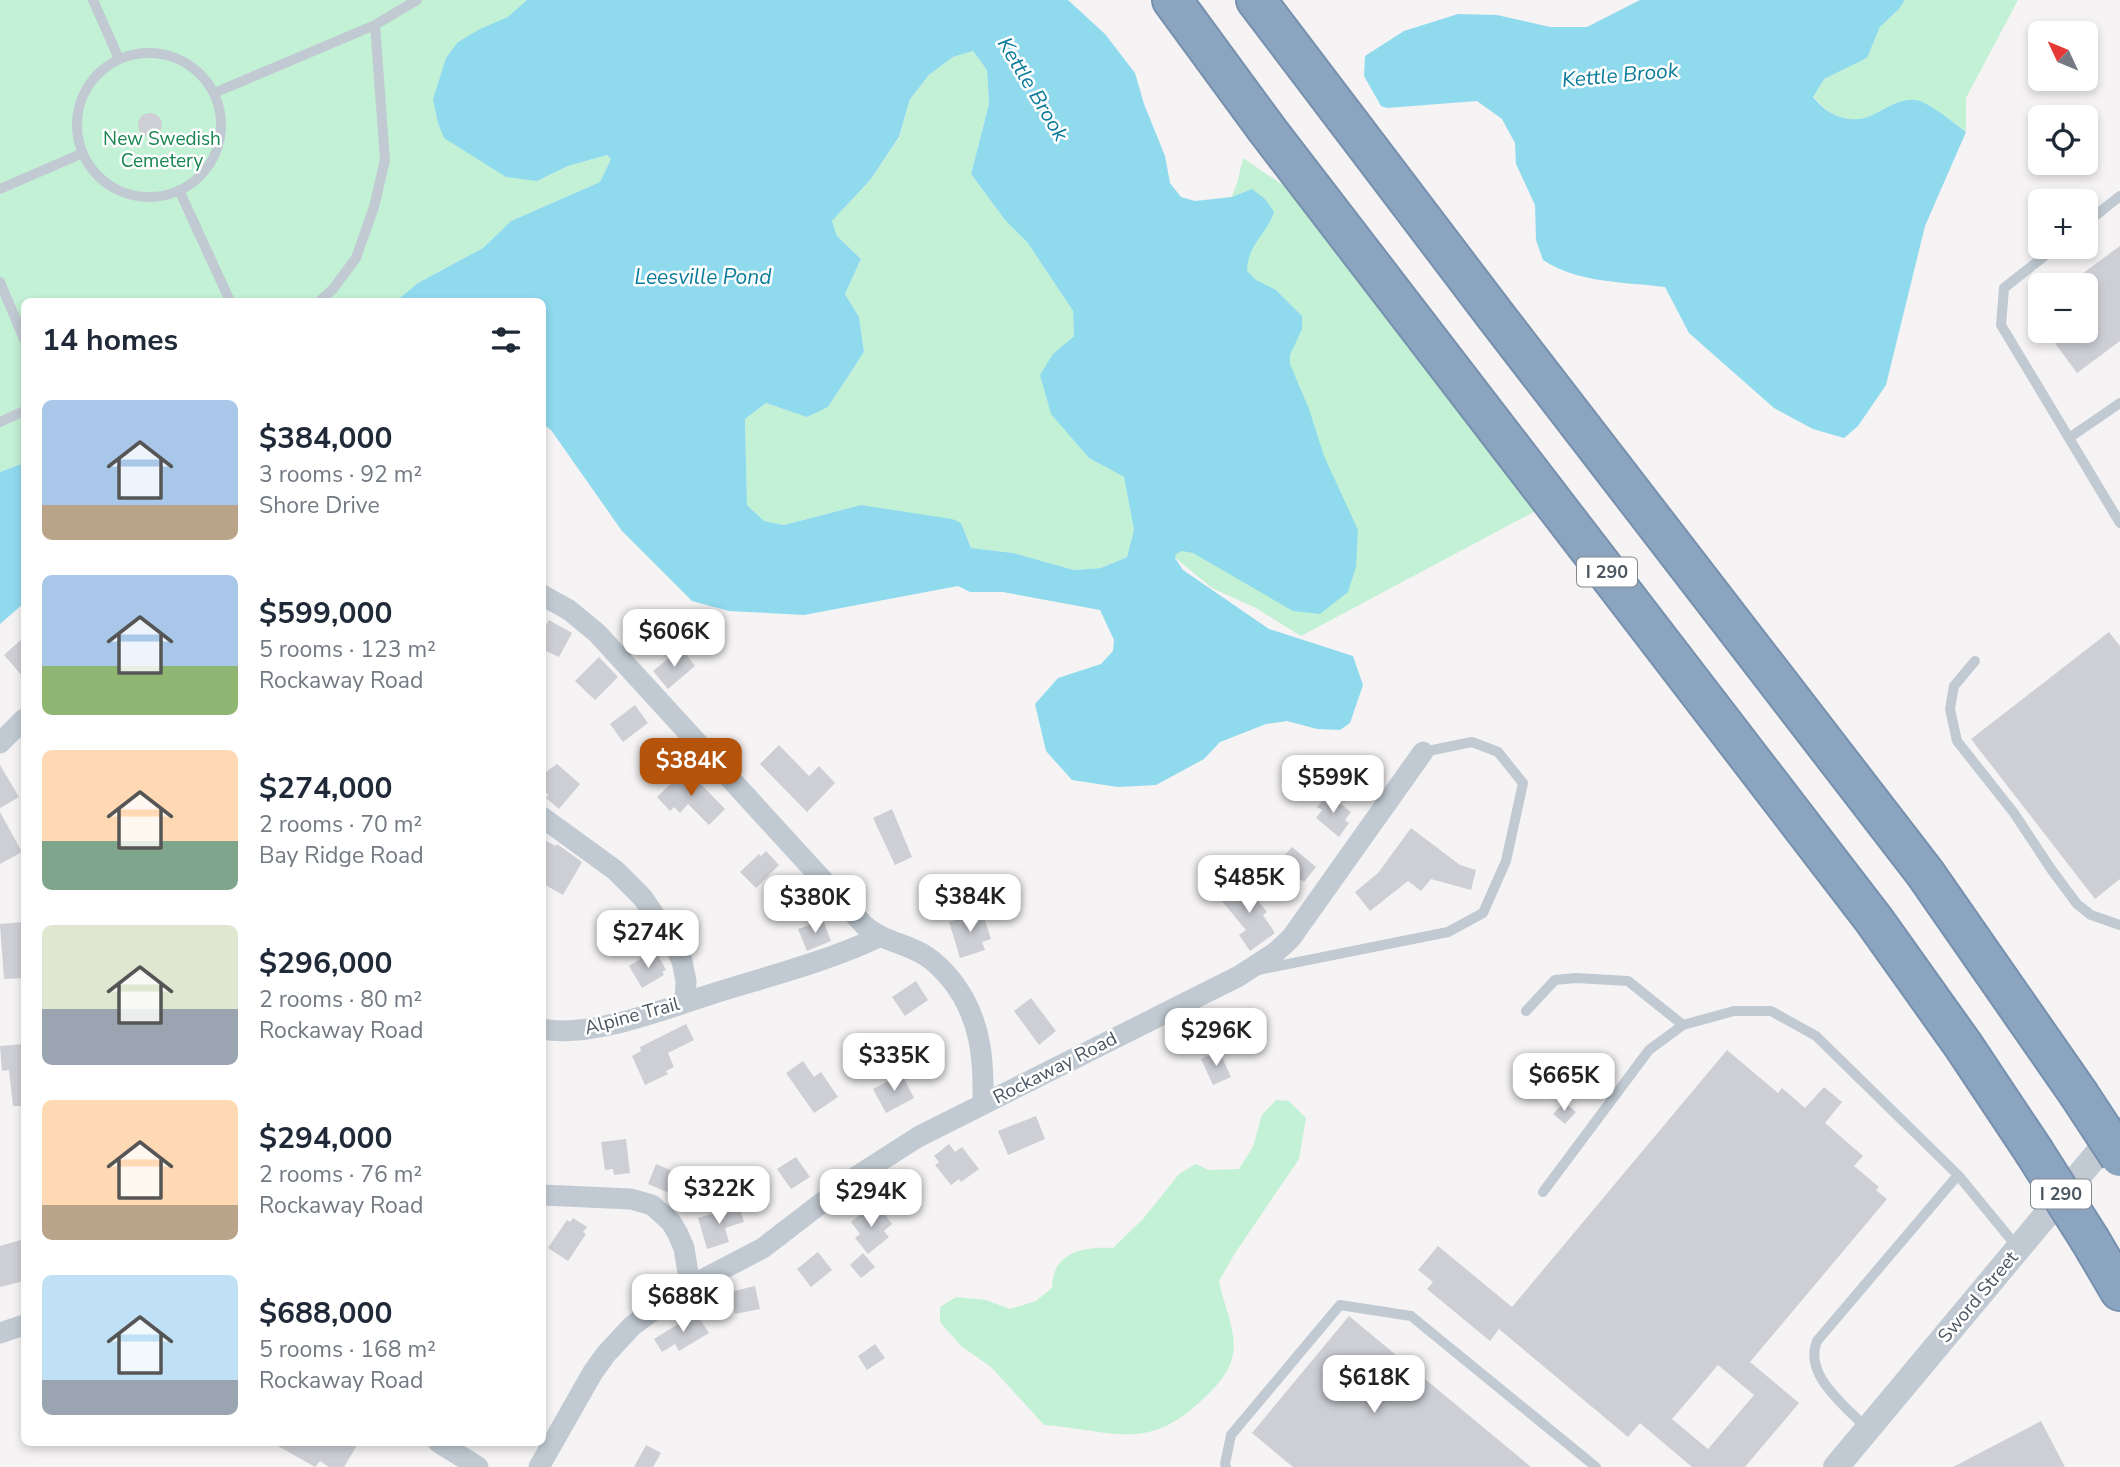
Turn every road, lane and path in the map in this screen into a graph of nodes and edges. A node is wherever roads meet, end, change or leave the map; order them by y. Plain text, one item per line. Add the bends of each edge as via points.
1 (93, 0) edge
2 (417, 0) edge
3 (1172, 0) edge
4 (1256, 0) edge
5 (375, 25) junction
6 (119, 59) junction
7 (214, 93) junction
8 (83, 153) junction
9 (0, 189) edge
10 (180, 190) junction
11 (2120, 196) edge
12 (2098, 213) edge
13 (2041, 259) edge
14 (0, 282) edge
15 (229, 298) edge
16 (323, 298) edge
17 (21, 332) edge
18 (2120, 403) edge
19 (21, 412) edge
20 (0, 422) edge
21 (2068, 438) junction
22 (2120, 523) edge
23 (546, 597) edge
24 (1975, 661) dead end
25 (21, 722) edge
26 (0, 743) edge
27 (1423, 752) joint
28 (546, 820) edge
29 (2120, 925) edge
30 (879, 937) junction
31 (1247, 972) junction
32 (685, 1002) junction
33 (1525, 1011) dead end
34 (1683, 1025) junction
35 (546, 1029) edge
36 (983, 1104) junction
37 (2120, 1127) edge
38 (2120, 1157) edge
39 (1958, 1175) junction
40 (1543, 1192) dead end
41 (546, 1195) edge
42 (2018, 1248) junction
43 (690, 1285) junction
44 (2120, 1291) edge
45 (21, 1326) edge
46 (0, 1334) edge
47 (1867, 1429) junction
48 (444, 1446) edge
49 (478, 1467) edge
50 (539, 1467) edge
51 (1226, 1467) edge
52 (1595, 1467) edge
53 (1836, 1467) edge

1 - 6 lane
2 - 5 lane
3 - 44 highway, I 290, bridge via 1874,920 2033,1150
4 - 38 highway, bridge via 1926,873
5 - 7 lane
5 - 16 lane via 385,160 356,258
6 - 7 lane via 146,52 174,57 197,71
6 - 8 lane via 94,78 82,99 77,130
7 - 10 lane via 222,125 217,149 200,176
8 - 9 lane
8 - 10 lane via 99,176 123,192 151,197
10 - 15 lane
11 - 12 lane
13 - 21 lane via 2004,288 2001,325
14 - 17 lane
18 - 21 lane
19 - 20 lane
21 - 22 lane
23 - 30 street via 597,633
24 - 29 lane via 1954,686 1950,709 1957,741 2077,904 2091,915
25 - 26 street
27 - 31 street, Rockaway Road via 1291,938
27 - 31 lane via 1472,742 1498,752 1523,783 1506,860 1483,913 1448,932
28 - 32 street via 615,870 643,898 682,961
30 - 32 street, Alpine Trail via 821,961
30 - 36 street via 937,963 968,1003 980,1039
31 - 36 street, Rockaway Road
32 - 35 street, Alpine Trail via 606,1026
33 - 34 lane via 1555,980 1628,981
34 - 39 lane via 1734,1011 1771,1011 1816,1036
34 - 40 lane via 1649,1050
36 - 43 street, Rockaway Road via 885,1156 763,1248
37 - 42 street, Sword Street
39 - 42 lane
39 - 47 lane via 1817,1341 1812,1353 1815,1369
41 - 43 street via 631,1199 652,1205 678,1234
42 - 47 street, Sword Street
43 - 50 street, Rockaway Road via 645,1315 606,1354
45 - 46 street
47 - 53 street, Sword Street
48 - 49 street
51 - 52 lane via 1231,1434 1340,1306 1412,1316

